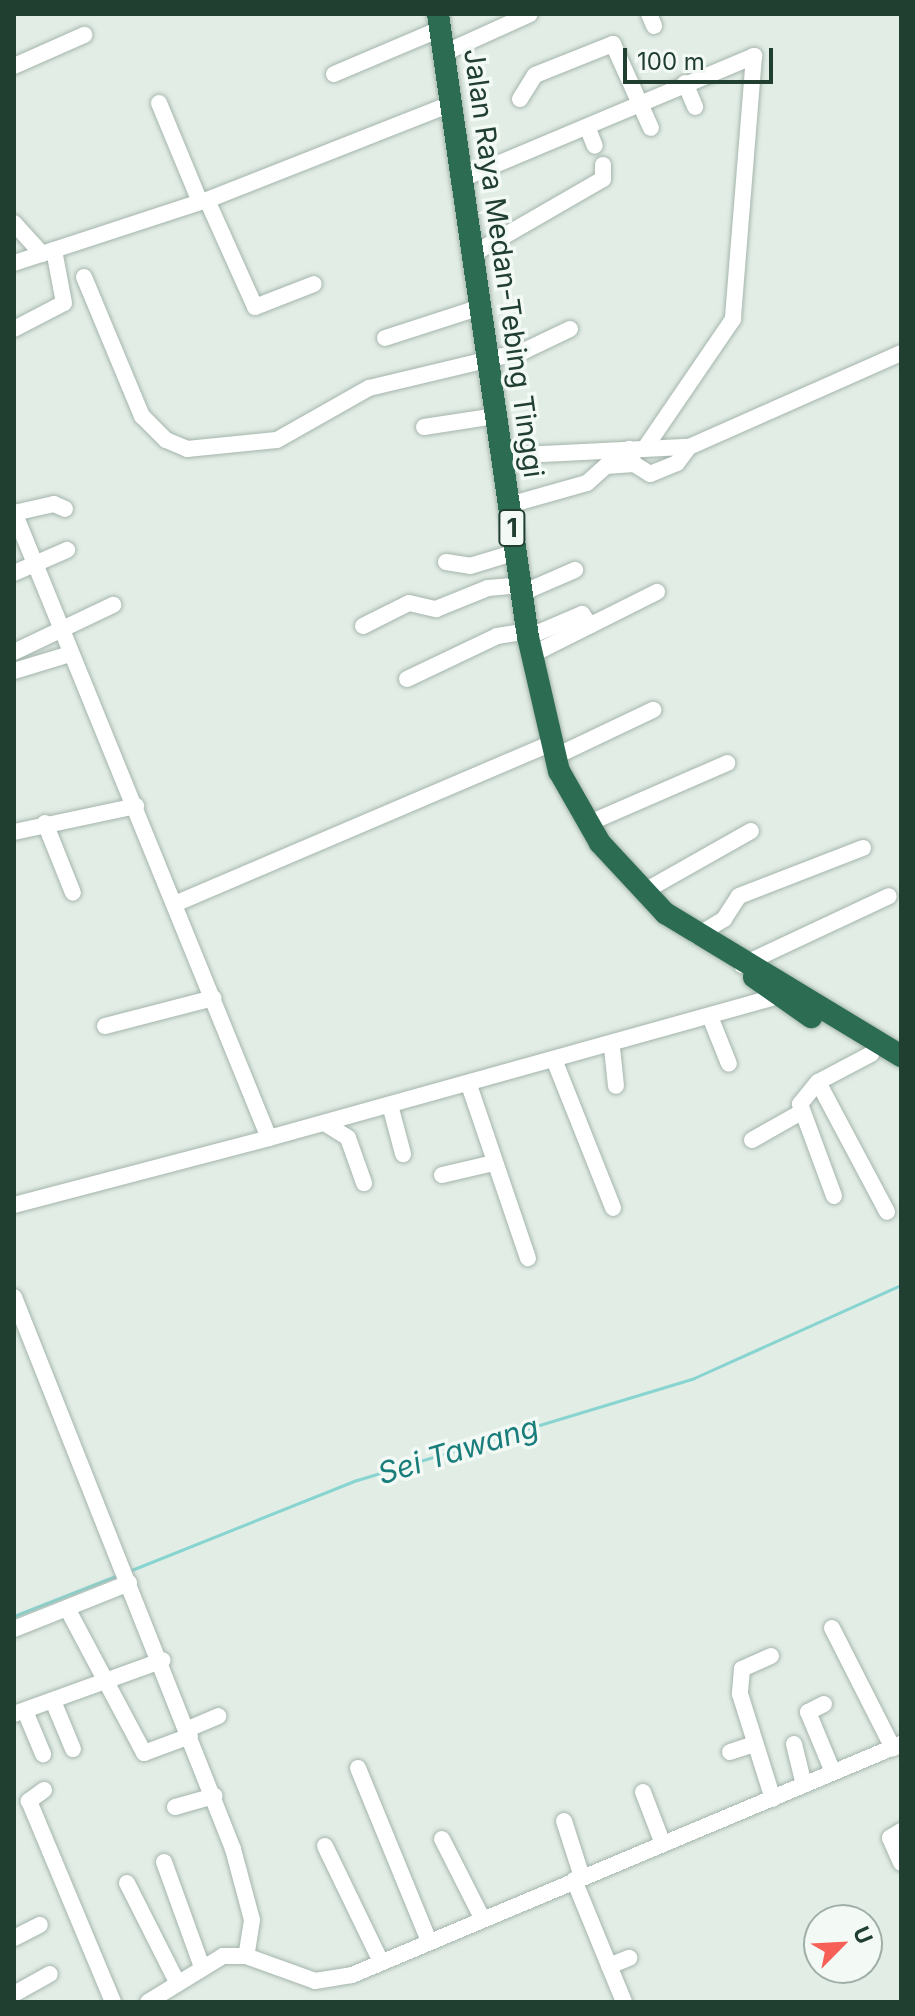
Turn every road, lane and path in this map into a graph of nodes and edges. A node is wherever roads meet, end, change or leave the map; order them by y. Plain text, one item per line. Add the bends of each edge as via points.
1 (485, 14) edge
2 (530, 14) edge
3 (439, 22) edge
4 (491, 32) junction
5 (84, 35) dead end
6 (444, 53) junction
7 (14, 66) edge
8 (334, 74) dead end
9 (685, 83) junction
10 (520, 99) dead end
11 (159, 103) dead end
12 (453, 103) junction
13 (641, 104) junction
14 (695, 107) dead end
15 (651, 128) dead end
16 (588, 129) junction
17 (595, 146) dead end
18 (603, 165) dead end
19 (464, 178) junction
20 (204, 201) junction
21 (14, 223) edge
22 (48, 252) junction
23 (473, 254) junction
24 (14, 263) edge
25 (84, 277) dead end
26 (314, 284) dead end
27 (481, 307) junction
28 (14, 329) edge
29 (570, 329) dead end
30 (385, 338) dead end
31 (901, 353) edge
32 (488, 359) junction
33 (496, 416) junction
34 (424, 427) dead end
35 (689, 447) junction
36 (634, 454) junction
37 (502, 456) junction
38 (509, 505) junction
39 (65, 509) dead end
40 (14, 513) edge
41 (67, 550) dead end
42 (516, 552) junction
43 (446, 562) dead end
44 (35, 566) junction
45 (575, 570) dead end
46 (14, 573) edge
47 (521, 589) junction
48 (657, 592) dead end
49 (113, 605) dead end
50 (363, 626) dead end
51 (62, 633) junction
52 (529, 641) junction
53 (14, 652) edge
54 (70, 654) junction
55 (14, 671) edge
56 (407, 679) dead end
57 (653, 710) dead end
58 (552, 750) junction
59 (727, 763) dead end
60 (136, 806) junction
61 (45, 823) junction
62 (587, 824) junction
63 (751, 831) dead end
64 (14, 832) edge
65 (863, 848) dead end
66 (643, 892) junction
67 (73, 893) dead end
68 (889, 896) dead end
69 (177, 903) junction
70 (696, 936) junction
71 (742, 965) junction
72 (775, 997) junction
73 (213, 998) junction
74 (711, 1019) junction
75 (105, 1026) dead end
76 (612, 1048) junction
77 (871, 1054) junction
78 (900, 1057) edge
79 (555, 1062) junction
80 (729, 1064) dead end
81 (818, 1082) junction
82 (469, 1085) junction
83 (616, 1086) dead end
84 (390, 1105) junction
85 (798, 1114) junction
86 (326, 1124) junction
87 (269, 1138) junction
88 (752, 1140) dead end
89 (403, 1154) dead end
90 (494, 1163) junction
91 (442, 1175) dead end
92 (364, 1183) dead end
93 (834, 1196) dead end
94 (14, 1205) edge
95 (613, 1208) dead end
96 (887, 1212) dead end
97 (528, 1258) dead end
98 (14, 1297) edge
99 (128, 1580) junction
100 (68, 1610) junction
101 (832, 1628) dead end
102 (14, 1629) edge
103 (771, 1656) dead end
104 (163, 1660) junction
105 (102, 1681) junction
106 (53, 1701) junction
107 (824, 1704) dead end
108 (18, 1709) edge
109 (218, 1716) dead end
110 (189, 1732) junction
111 (755, 1744) junction
112 (794, 1744) dead end
113 (897, 1746) edge
114 (73, 1749) dead end
115 (730, 1752) dead end
116 (43, 1754) dead end
117 (358, 1768) dead end
118 (833, 1772) junction
119 (804, 1785) junction
120 (44, 1790) dead end
121 (643, 1792) dead end
122 (214, 1796) junction
123 (773, 1799) junction
124 (175, 1807) dead end
125 (564, 1821) dead end
126 (901, 1831) edge
127 (442, 1839) dead end
128 (663, 1844) junction
129 (325, 1846) dead end
130 (164, 1862) dead end
131 (901, 1863) edge
132 (578, 1878) junction
133 (127, 1883) dead end
134 (482, 1918) junction
135 (40, 1925) dead end
136 (14, 1938) edge
137 (429, 1941) junction
138 (246, 1956) junction
139 (629, 1958) dead end
140 (381, 1962) junction
141 (201, 1964) junction
142 (609, 1966) junction
143 (50, 1974) dead end
144 (176, 1980) junction
145 (14, 1994) edge
146 (113, 2002) edge
147 (149, 2002) edge
148 (624, 2002) edge

1 - 4 street
2 - 4 street
3 - 6 highway, Jalan Raya Medan-Tebing Tinggi / 1
3 - 8 street
4 - 6 street
5 - 7 street
6 - 12 highway, Jalan Raya Medan-Tebing Tinggi / 1
9 - 13 street
9 - 14 street
9 - 36 street via 754,56 733,319
10 - 13 street via 535,75 608,43 620,47
11 - 20 street
12 - 19 highway, Jalan Raya Medan-Tebing Tinggi / 1
12 - 20 street
13 - 15 street
13 - 16 street
16 - 17 street
16 - 19 street
18 - 23 street via 603,179
19 - 23 highway, Jalan Raya Medan-Tebing Tinggi / 1
20 - 22 street
20 - 26 street via 255,307
21 - 22 street
22 - 24 street
22 - 28 street via 64,303
23 - 27 highway, Jalan Raya Medan-Tebing Tinggi / 1
25 - 32 street via 142,416 166,440 187,449 277,440 369,388
27 - 30 street
27 - 32 highway, Jalan Raya Medan-Tebing Tinggi / 1
29 - 32 street
31 - 35 street
32 - 33 highway, Jalan Raya Medan-Tebing Tinggi / 1
33 - 34 street
33 - 37 highway, Jalan Raya Medan-Tebing Tinggi / 1
35 - 36 street
35 - 36 street via 677,463 650,474
36 - 37 street
36 - 38 street via 606,466 593,481
37 - 38 highway, Jalan Raya Medan-Tebing Tinggi / 1
38 - 42 highway, Jalan Raya Medan-Tebing Tinggi / 1
39 - 40 street via 54,504
40 - 44 street
41 - 44 street
42 - 43 street via 470,566
42 - 47 highway, Jalan Raya Medan-Tebing Tinggi / 1
44 - 46 street
44 - 51 street
45 - 47 street
47 - 50 street via 488,588 436,609 409,603
47 - 52 highway, Jalan Raya Medan-Tebing Tinggi / 1
48 - 52 street via 590,625 582,614
49 - 51 street
51 - 53 street
51 - 54 street
52 - 56 street via 497,636
52 - 58 highway, Jalan Raya Medan-Tebing Tinggi / 1
54 - 55 street
54 - 60 street
57 - 58 street
58 - 62 highway, Jalan Raya Medan-Tebing Tinggi / 1
58 - 69 street
59 - 62 street
60 - 61 street
60 - 69 street
61 - 64 street
61 - 67 street
62 - 66 highway, Jalan Raya Medan-Tebing Tinggi / 1
63 - 66 street
65 - 70 street via 739,896 724,919
66 - 70 highway, Jalan Raya Medan-Tebing Tinggi / 1
68 - 71 street
69 - 73 street
70 - 71 highway, Jalan Raya Medan-Tebing Tinggi / 1
71 - 72 highway, Jalan Raya Medan-Tebing Tinggi / 1
71 - 78 highway, Jalan Raya Medan-Tebing Tinggi / 1
72 - 74 street
72 - 77 highway, Jalan Raya Medan-Tebing Tinggi / 1
73 - 75 street
73 - 87 street
74 - 76 street
74 - 80 street
76 - 79 street
76 - 83 street
77 - 78 highway, Jalan Raya Medan-Tebing Tinggi / 1
77 - 81 street
79 - 82 street
79 - 95 street
81 - 85 street via 803,1094
81 - 96 street
82 - 84 street
82 - 90 street
84 - 86 street
84 - 89 street
85 - 88 street
85 - 93 street
86 - 87 street
86 - 92 street via 353,1145
87 - 94 street
90 - 91 street
90 - 97 street
98 - 99 street
99 - 100 street
99 - 104 street
100 - 102 street
100 - 105 street
101 - 113 street
103 - 111 street via 741,1672
104 - 105 street
104 - 110 street
105 - 106 street
105 - 110 street via 144,1753
106 - 108 street
106 - 114 street
107 - 118 street via 808,1712
108 - 116 street
109 - 110 street
110 - 122 street
111 - 115 street
111 - 123 street
112 - 119 street
113 - 118 street
117 - 137 street
118 - 119 street
119 - 123 street
120 - 146 street via 29,1801
121 - 128 street
122 - 124 street
122 - 138 street via 251,1914
123 - 128 street
125 - 132 street
126 - 131 street via 890,1838
127 - 134 street
128 - 132 street
129 - 140 street
130 - 141 street
132 - 134 street
132 - 142 street
133 - 144 street
134 - 137 street
135 - 136 street
137 - 140 street
138 - 140 street via 323,1982
138 - 141 street
139 - 142 street
141 - 144 street
142 - 148 street
143 - 145 street
144 - 147 street

